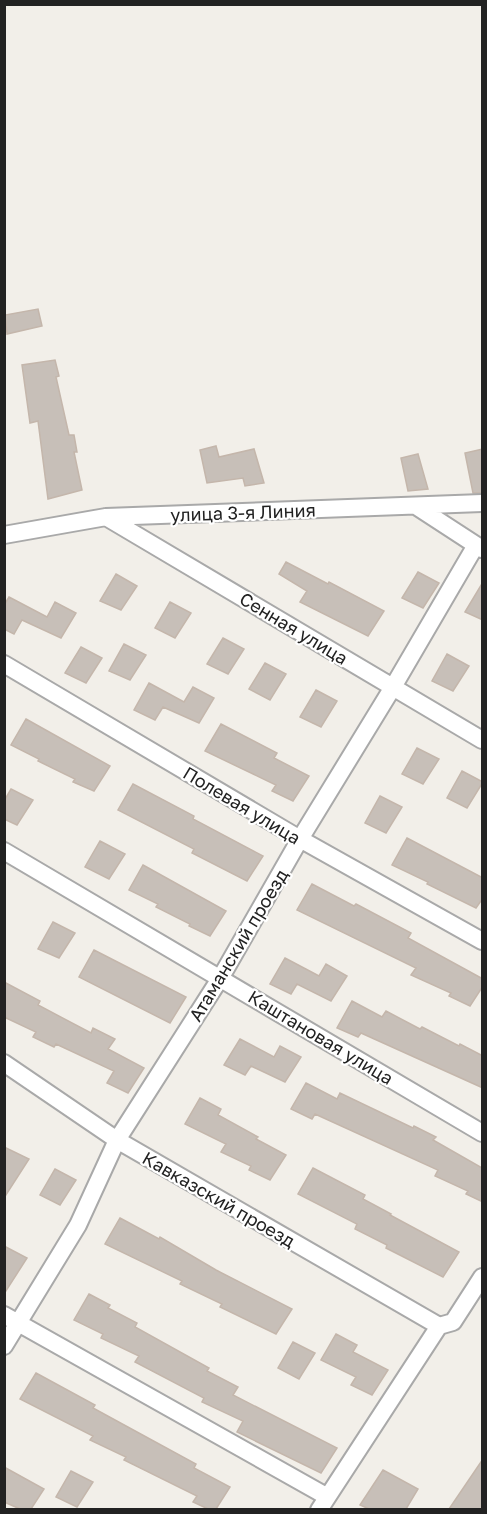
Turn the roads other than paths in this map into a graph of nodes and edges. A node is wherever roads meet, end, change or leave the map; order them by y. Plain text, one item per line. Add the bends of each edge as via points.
1 (483, 503) edge
2 (416, 506) junction
3 (106, 517) junction
4 (4, 535) edge
5 (479, 547) edge
6 (4, 664) edge
7 (393, 687) junction
8 (483, 740) edge
9 (300, 839) junction
10 (4, 851) edge
11 (483, 941) edge
12 (221, 977) junction
13 (4, 1063) edge
14 (483, 1133) edge
15 (117, 1140) junction
16 (483, 1277) edge
17 (11, 1319) edge
18 (439, 1326) junction
19 (4, 1346) edge
20 (323, 1502) edge

1 - 2 street, улица 3-я Линия
2 - 3 street, улица 3-я Линия
2 - 5 street
3 - 4 street, улица 3-я Линия
3 - 7 street, Сенная улица
5 - 7 street, Атаманский проезд
6 - 9 street, Полевая улица
7 - 8 street, Сенная улица
7 - 9 street, Атаманский проезд
9 - 11 street, Полевая улица
9 - 12 street, Атаманский проезд
10 - 12 street, Каштановая улица
12 - 14 street, Каштановая улица
12 - 15 street, Атаманский проезд
13 - 15 street, Кавказский проезд
15 - 17 street, Атаманский проезд via 78,1225
15 - 18 street, Кавказский проезд
16 - 18 street via 453,1322
17 - 19 street, Атаманский проезд
17 - 20 street
18 - 20 street

